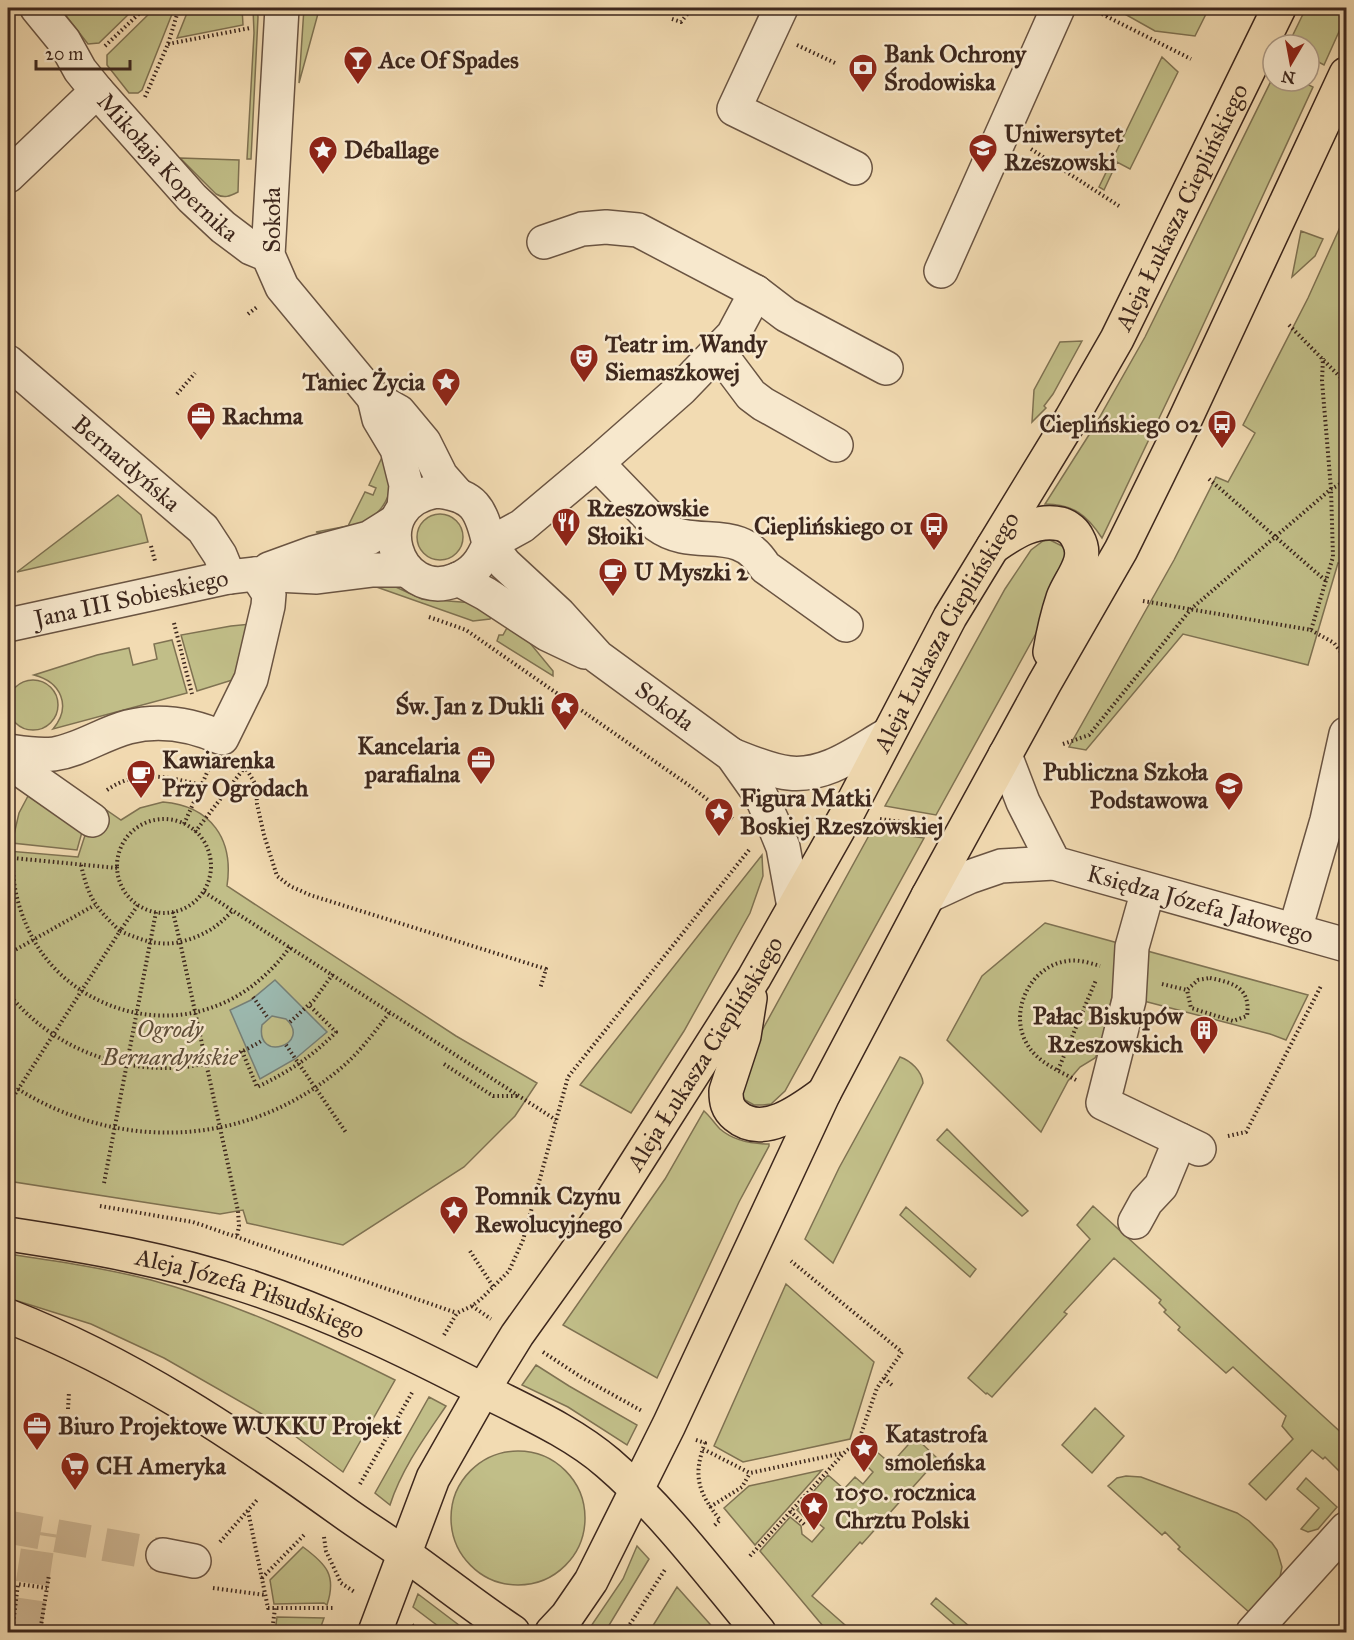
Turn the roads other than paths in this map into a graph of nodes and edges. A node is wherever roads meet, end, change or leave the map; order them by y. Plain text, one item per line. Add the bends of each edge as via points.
1 (37, 8) edge
2 (282, 8) edge
3 (781, 8) edge
4 (1058, 8) edge
5 (1279, 8) edge
6 (1347, 74) edge
7 (88, 80) junction
8 (855, 168) dead end
9 (8, 176) edge
10 (544, 242) dead end
11 (268, 255) junction
12 (941, 271) dead end
13 (756, 292) junction
14 (718, 351) junction
15 (8, 362) edge
16 (886, 368) dead end
17 (374, 398) junction
18 (836, 445) dead end
19 (597, 463) junction
20 (456, 493) junction
21 (400, 514) junction
22 (489, 544) junction
23 (990, 549) junction
24 (408, 570) junction
25 (242, 575) junction
26 (458, 579) junction
27 (8, 625) edge
28 (846, 625) dead end
29 (598, 657) junction
30 (1044, 684) junction
31 (1347, 734) edge
32 (887, 735) junction
33 (8, 751) edge
34 (732, 755) junction
35 (1005, 755) junction
36 (8, 761) edge
37 (1339, 800) edge
38 (98, 807) road end
39 (1054, 863) junction
40 (1148, 890) junction
41 (928, 896) junction
42 (794, 907) junction
43 (1295, 930) junction
44 (1347, 945) edge
45 (754, 978) junction
46 (824, 1093) junction
47 (1135, 1222) dead end
48 (8, 1234) edge
49 (8, 1316) edge
50 (483, 1390) junction
51 (636, 1490) junction
52 (1347, 1528) edge
53 (404, 1553) junction
54 (375, 1632) edge
55 (513, 1632) edge
56 (552, 1632) edge
57 (759, 1632) edge
58 (1253, 1632) edge

1 - 7 street, Mikołaja Kopernika
2 - 11 street, Sokoła
3 - 8 street via 734,109
4 - 12 street
5 - 23 main road, Aleja Łukasza Cieplińskiego via 1117,339
6 - 30 main road via 1185,422 1121,550
7 - 9 street
7 - 11 street, Mikołaja Kopernika via 192,198 223,227 251,248
10 - 13 street via 582,229 638,230
11 - 17 street, Sokoła via 282,287
13 - 14 street via 733,335
13 - 16 street via 786,315
14 - 18 street via 751,395
14 - 19 street
15 - 25 street, Bernardyńska via 203,529 220,555
17 - 20 street, Sokoła via 399,412 424,442 441,476
17 - 21 street, Sokoła via 379,419 397,449 406,485
19 - 22 street via 522,526
19 - 28 street via 668,533 745,544 765,567
20 - 21 street via 426,492
20 - 22 street via 480,513
21 - 24 street via 394,542 401,563
21 - 25 street, Jana III Sobieskiego via 369,538
22 - 26 street via 479,565
22 - 29 street, Sokoła
23 - 30 main road via 1018,530 1044,522 1065,526 1076,534 1083,547 1080,565 1064,597
23 - 32 main road, Aleja Łukasza Cieplińskiego
24 - 25 street, Jana III Sobieskiego via 317,577
24 - 26 street via 422,580 438,583
25 - 27 street, Jana III Sobieskiego
25 - 33 street, Bernardyńska via 269,594 268,606 251,678 212,734 159,723 127,727 73,750 52,754
26 - 29 street, Sokoła via 547,634
29 - 34 street, Sokoła
30 - 35 main road
31 - 37 street
32 - 34 street, Sokoła via 828,768 809,773 771,770
32 - 42 main road, Aleja Łukasza Cieplińskiego
34 - 42 street, Sokoła via 761,796 783,847
35 - 39 street, Księdza Józefa Jałowego via 1031,820
35 - 41 main road
36 - 38 street
37 - 43 street
39 - 40 street, Księdza Józefa Jałowego
39 - 41 street, Księdza Józefa Jałowego via 1001,866
40 - 43 street, Księdza Józefa Jałowego
40 - 47 street via 1132,947 1129,1000 1103,1103 1202,1142 1146,1202
41 - 46 main road
42 - 45 main road, Aleja Łukasza Cieplińskiego
43 - 44 street, Księdza Józefa Jałowego
45 - 46 main road via 744,1036 726,1091 731,1112 743,1122 774,1123 801,1111
45 - 50 main road, Aleja Łukasza Cieplińskiego via 605,1212 517,1335
46 - 51 main road
48 - 50 main road, Aleja Józefa Piłsudskiego via 86,1246 247,1286 354,1326
49 - 53 main road via 166,1392 267,1456
50 - 51 main road, Aleja Józefa Piłsudskiego via 569,1435 608,1463
50 - 53 main road, Aleja Łukasza Cieplińskiego via 433,1478
51 - 56 main road via 591,1581
51 - 57 main road
52 - 58 street
53 - 54 main road
53 - 55 main road

